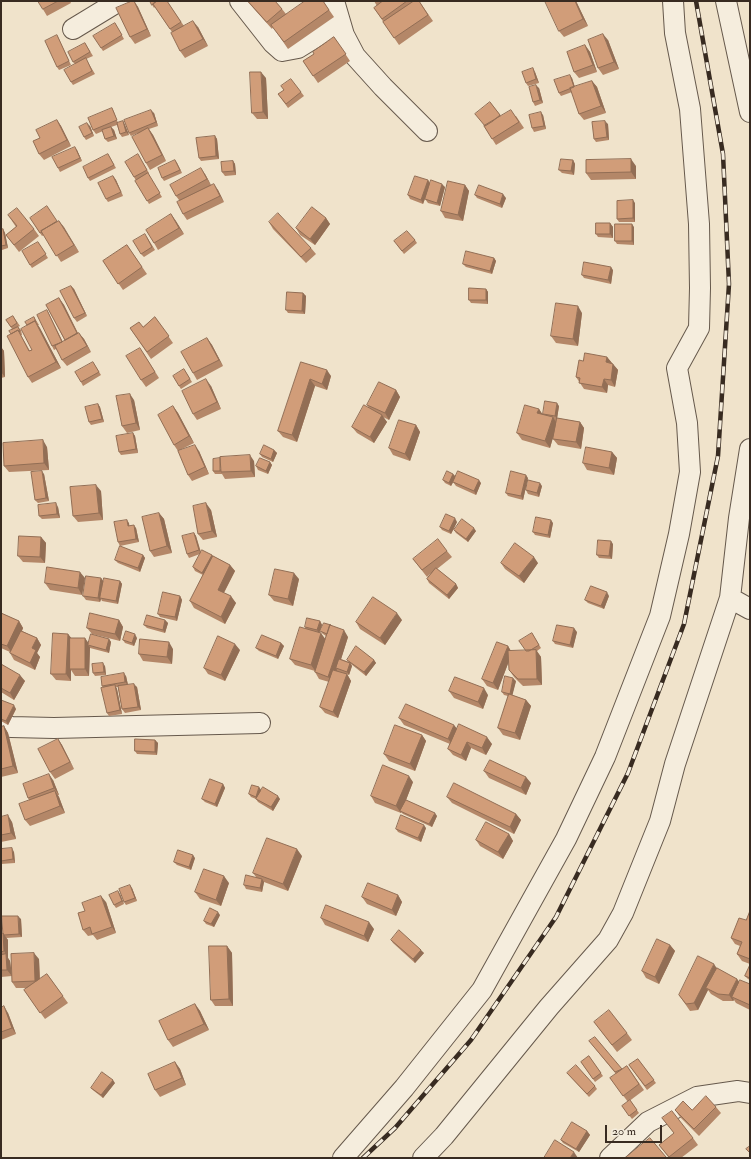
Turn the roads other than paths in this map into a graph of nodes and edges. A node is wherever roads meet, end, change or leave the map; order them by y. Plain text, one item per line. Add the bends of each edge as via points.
1 (119, 1) edge
2 (240, 1) edge
3 (334, 1) edge
4 (672, 1) edge
5 (726, 1) edge
6 (340, 22) junction
7 (73, 29) dead end
8 (750, 112) edge
9 (427, 131) dead end
10 (750, 449) edge
11 (730, 598) junction
12 (750, 609) edge
13 (1, 723) edge
14 (260, 723) dead end
15 (750, 1093) edge
16 (343, 1158) edge
17 (423, 1158) edge
18 (610, 1158) edge

1 - 7 street
2 - 6 street via 282,51 298,48
3 - 6 street
4 - 16 street via 675,33 690,108 699,224 700,288 699,328 677,368 687,423 690,472 660,616 605,757 566,839 482,990 404,1088
5 - 8 street
6 - 9 street via 355,56
10 - 11 street
11 - 12 street
11 - 17 street via 675,764 660,821 623,913 608,940
13 - 14 street via 11,727 54,728
15 - 18 street via 738,1091 697,1097 648,1122

